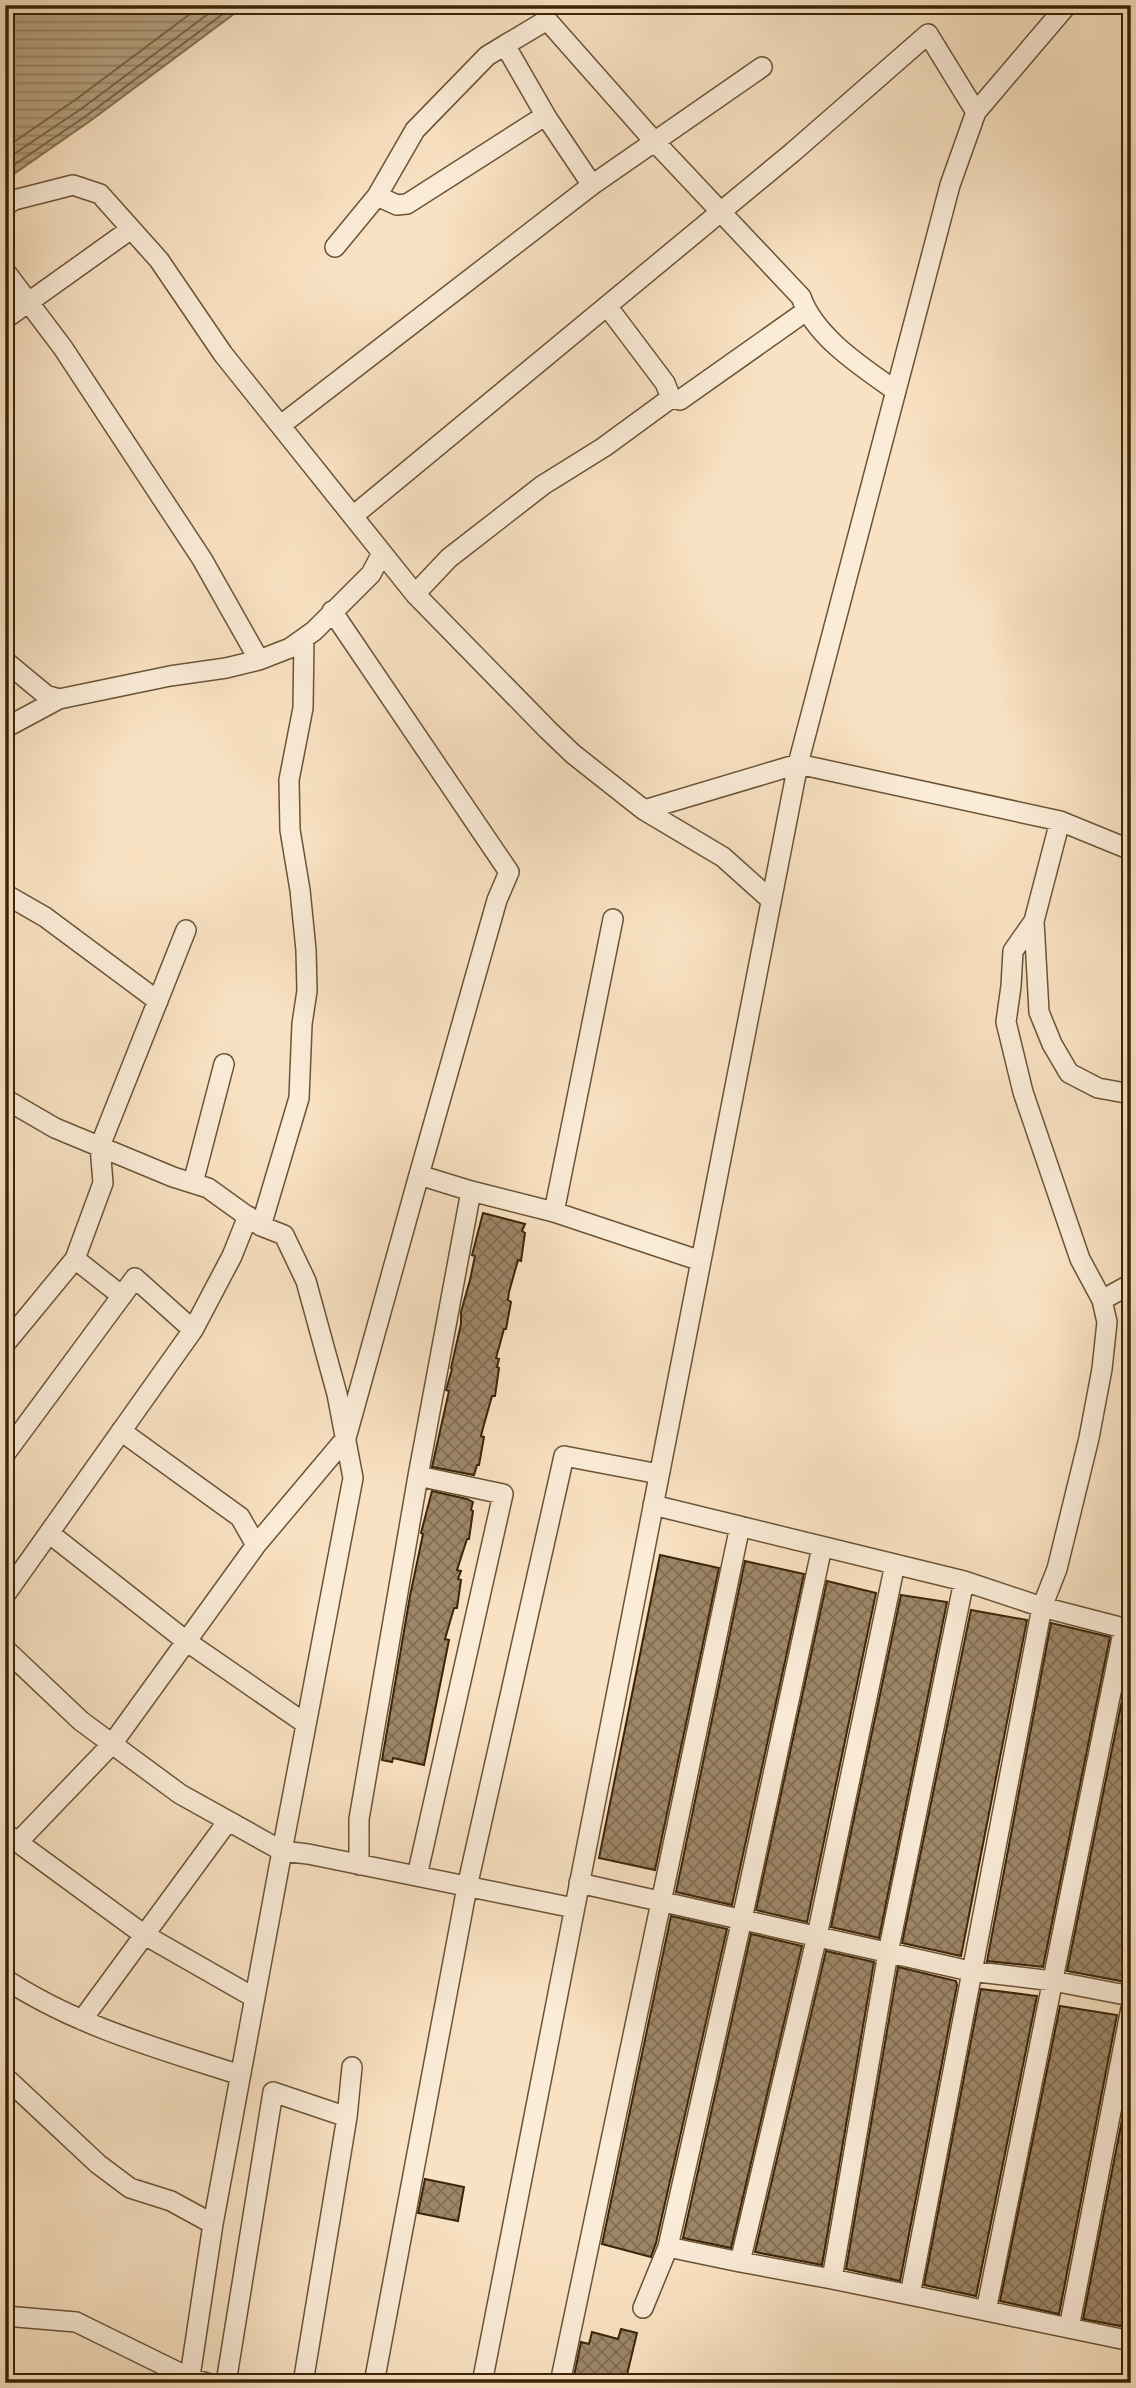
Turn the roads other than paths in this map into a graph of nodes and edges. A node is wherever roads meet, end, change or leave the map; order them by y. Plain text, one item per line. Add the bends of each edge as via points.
1 (1068, 5) edge
2 (505, 45) junction
3 (762, 67) dead end
4 (976, 112) junction
5 (547, 118) junction
6 (654, 141) junction
7 (592, 185) junction
8 (377, 196) junction
9 (5, 206) edge
10 (722, 211) junction
11 (131, 229) junction
12 (335, 247) dead end
13 (5, 271) edge
14 (30, 304) junction
15 (607, 306) junction
16 (806, 311) junction
17 (5, 319) edge
18 (896, 391) junction
19 (671, 398) junction
20 (281, 425) junction
21 (353, 516) junction
22 (382, 553) junction
23 (415, 594) junction
24 (332, 611) junction
25 (304, 638) junction
26 (259, 660) junction
27 (5, 661) edge
28 (59, 699) junction
29 (5, 728) edge
30 (798, 764) junction
31 (644, 810) junction
32 (1060, 821) junction
33 (1131, 850) edge
34 (5, 894) edge
35 (771, 900) junction
36 (613, 919) dead end
37 (1034, 920) junction
38 (186, 930) dead end
39 (158, 1001) junction
40 (224, 1064) dead end
41 (1131, 1094) edge
42 (5, 1099) edge
43 (100, 1146) junction
44 (419, 1175) junction
45 (193, 1183) junction
46 (471, 1191) junction
47 (554, 1212) junction
48 (255, 1221) junction
49 (75, 1259) junction
50 (701, 1261) junction
51 (1131, 1284) edge
52 (122, 1296) junction
53 (1102, 1300) junction
54 (193, 1330) junction
55 (5, 1344) edge
56 (121, 1431) junction
57 (346, 1438) junction
58 (5, 1454) edge
59 (659, 1474) junction
60 (418, 1476) junction
61 (653, 1505) junction
62 (740, 1526) junction
63 (49, 1533) junction
64 (257, 1545) junction
65 (822, 1547) junction
66 (895, 1564) junction
67 (964, 1581) junction
68 (5, 1595) edge
69 (1042, 1606) junction
70 (1128, 1629) edge
71 (186, 1642) junction
72 (5, 1649) edge
73 (306, 1724) junction
74 (111, 1744) junction
75 (228, 1821) junction
76 (11, 1838) edge
77 (282, 1851) junction
78 (359, 1865) junction
79 (417, 1876) junction
80 (579, 1883) junction
81 (467, 1887) junction
82 (662, 1901) junction
83 (574, 1908) junction
84 (742, 1919) junction
85 (143, 1934) junction
86 (817, 1936) junction
87 (888, 1953) junction
88 (970, 1971) junction
89 (5, 1979) edge
90 (1053, 1982) junction
91 (1131, 1996) edge
92 (255, 1998) junction
93 (1131, 2008) edge
94 (82, 2020) junction
95 (352, 2067) dead end
96 (240, 2076) junction
97 (5, 2077) edge
98 (347, 2117) junction
99 (213, 2224) junction
100 (668, 2247) junction
101 (740, 2262) junction
102 (832, 2279) junction
103 (910, 2295) junction
104 (643, 2308) dead end
105 (986, 2311) junction
106 (5, 2316) edge
107 (1069, 2328) junction
108 (1131, 2341) edge
109 (195, 2381) edge
110 (226, 2383) edge
111 (303, 2383) edge
112 (374, 2383) edge
113 (482, 2383) edge
114 (560, 2383) edge

1 - 4 street
2 - 5 street
2 - 6 street via 547,20
2 - 8 street via 487,56 415,130
3 - 6 street
4 - 10 street via 928,34
4 - 18 street via 950,185
5 - 7 street
5 - 8 street via 407,204 397,205
6 - 7 street
6 - 10 street
7 - 20 street
8 - 12 street
9 - 11 street via 74,185 100,194
10 - 15 street
10 - 16 street via 801,297
11 - 14 street
11 - 20 street
13 - 14 street
14 - 17 street
14 - 26 street via 202,559
15 - 19 street via 665,383
15 - 21 street
16 - 18 street via 850,359
16 - 19 street via 680,400
18 - 30 street
19 - 23 street via 536,491 449,558
20 - 21 street
21 - 22 street
22 - 23 street
22 - 24 street via 370,574
23 - 31 street via 573,754
24 - 25 street
24 - 44 street via 509,872 496,900
25 - 26 street
25 - 48 street via 303,709 289,780 290,830 306,950 299,1098
26 - 28 street
27 - 28 street via 46,695
28 - 29 street
30 - 31 street
30 - 32 street
30 - 35 street
31 - 35 street via 723,857
32 - 33 street
32 - 37 street
34 - 39 street via 45,917
35 - 50 street
36 - 47 street
37 - 41 street via 1039,1012 1052,1044 1069,1073 1098,1088
37 - 53 street via 1013,951 1006,1022 1023,1092 1080,1259
38 - 39 street
39 - 43 street
40 - 45 street
42 - 43 street via 55,1128
43 - 45 street
43 - 49 street via 103,1183
44 - 46 street
44 - 57 street
45 - 48 street via 208,1188
46 - 47 street
46 - 60 street
47 - 50 street
48 - 54 street
48 - 57 street via 284,1235 306,1281
49 - 52 street
49 - 55 street
50 - 59 street
51 - 53 street
52 - 54 street via 135,1278
52 - 58 street
53 - 69 street via 1107,1322 1089,1438 1057,1569
54 - 56 street
56 - 63 street
56 - 64 street via 240,1517
57 - 64 street
57 - 73 street via 353,1478
59 - 61 street
59 - 81 street via 564,1456
60 - 78 street via 359,1819
60 - 79 street via 503,1494
61 - 62 street
61 - 80 street
62 - 65 street
62 - 82 street
63 - 68 street
63 - 71 street
64 - 71 street
65 - 66 street
65 - 84 street
66 - 67 street
66 - 86 street
67 - 69 street
67 - 87 street
69 - 70 street
69 - 88 street
70 - 90 street
71 - 73 street
71 - 74 street
72 - 74 street
73 - 77 street
74 - 75 street via 180,1794
74 - 76 street
75 - 77 street
75 - 85 street
76 - 85 street
77 - 78 street
77 - 92 street
78 - 79 street
79 - 81 street
80 - 82 street
80 - 83 street
81 - 83 street
81 - 112 street
82 - 84 street
82 - 114 street
83 - 113 street
84 - 86 street
84 - 100 street
85 - 92 street
85 - 94 street
86 - 87 street
86 - 101 street
87 - 88 street
87 - 102 street
88 - 90 street
88 - 103 street
89 - 94 street
90 - 91 street
90 - 105 street
92 - 96 street
93 - 107 street
94 - 96 street
95 - 98 street
96 - 99 street
97 - 99 street via 130,2188 172,2201
98 - 110 street via 273,2092
98 - 111 street
99 - 109 street
100 - 101 street
100 - 104 street
101 - 102 street
102 - 103 street
103 - 105 street
105 - 107 street
106 - 109 street via 76,2322
107 - 108 street

